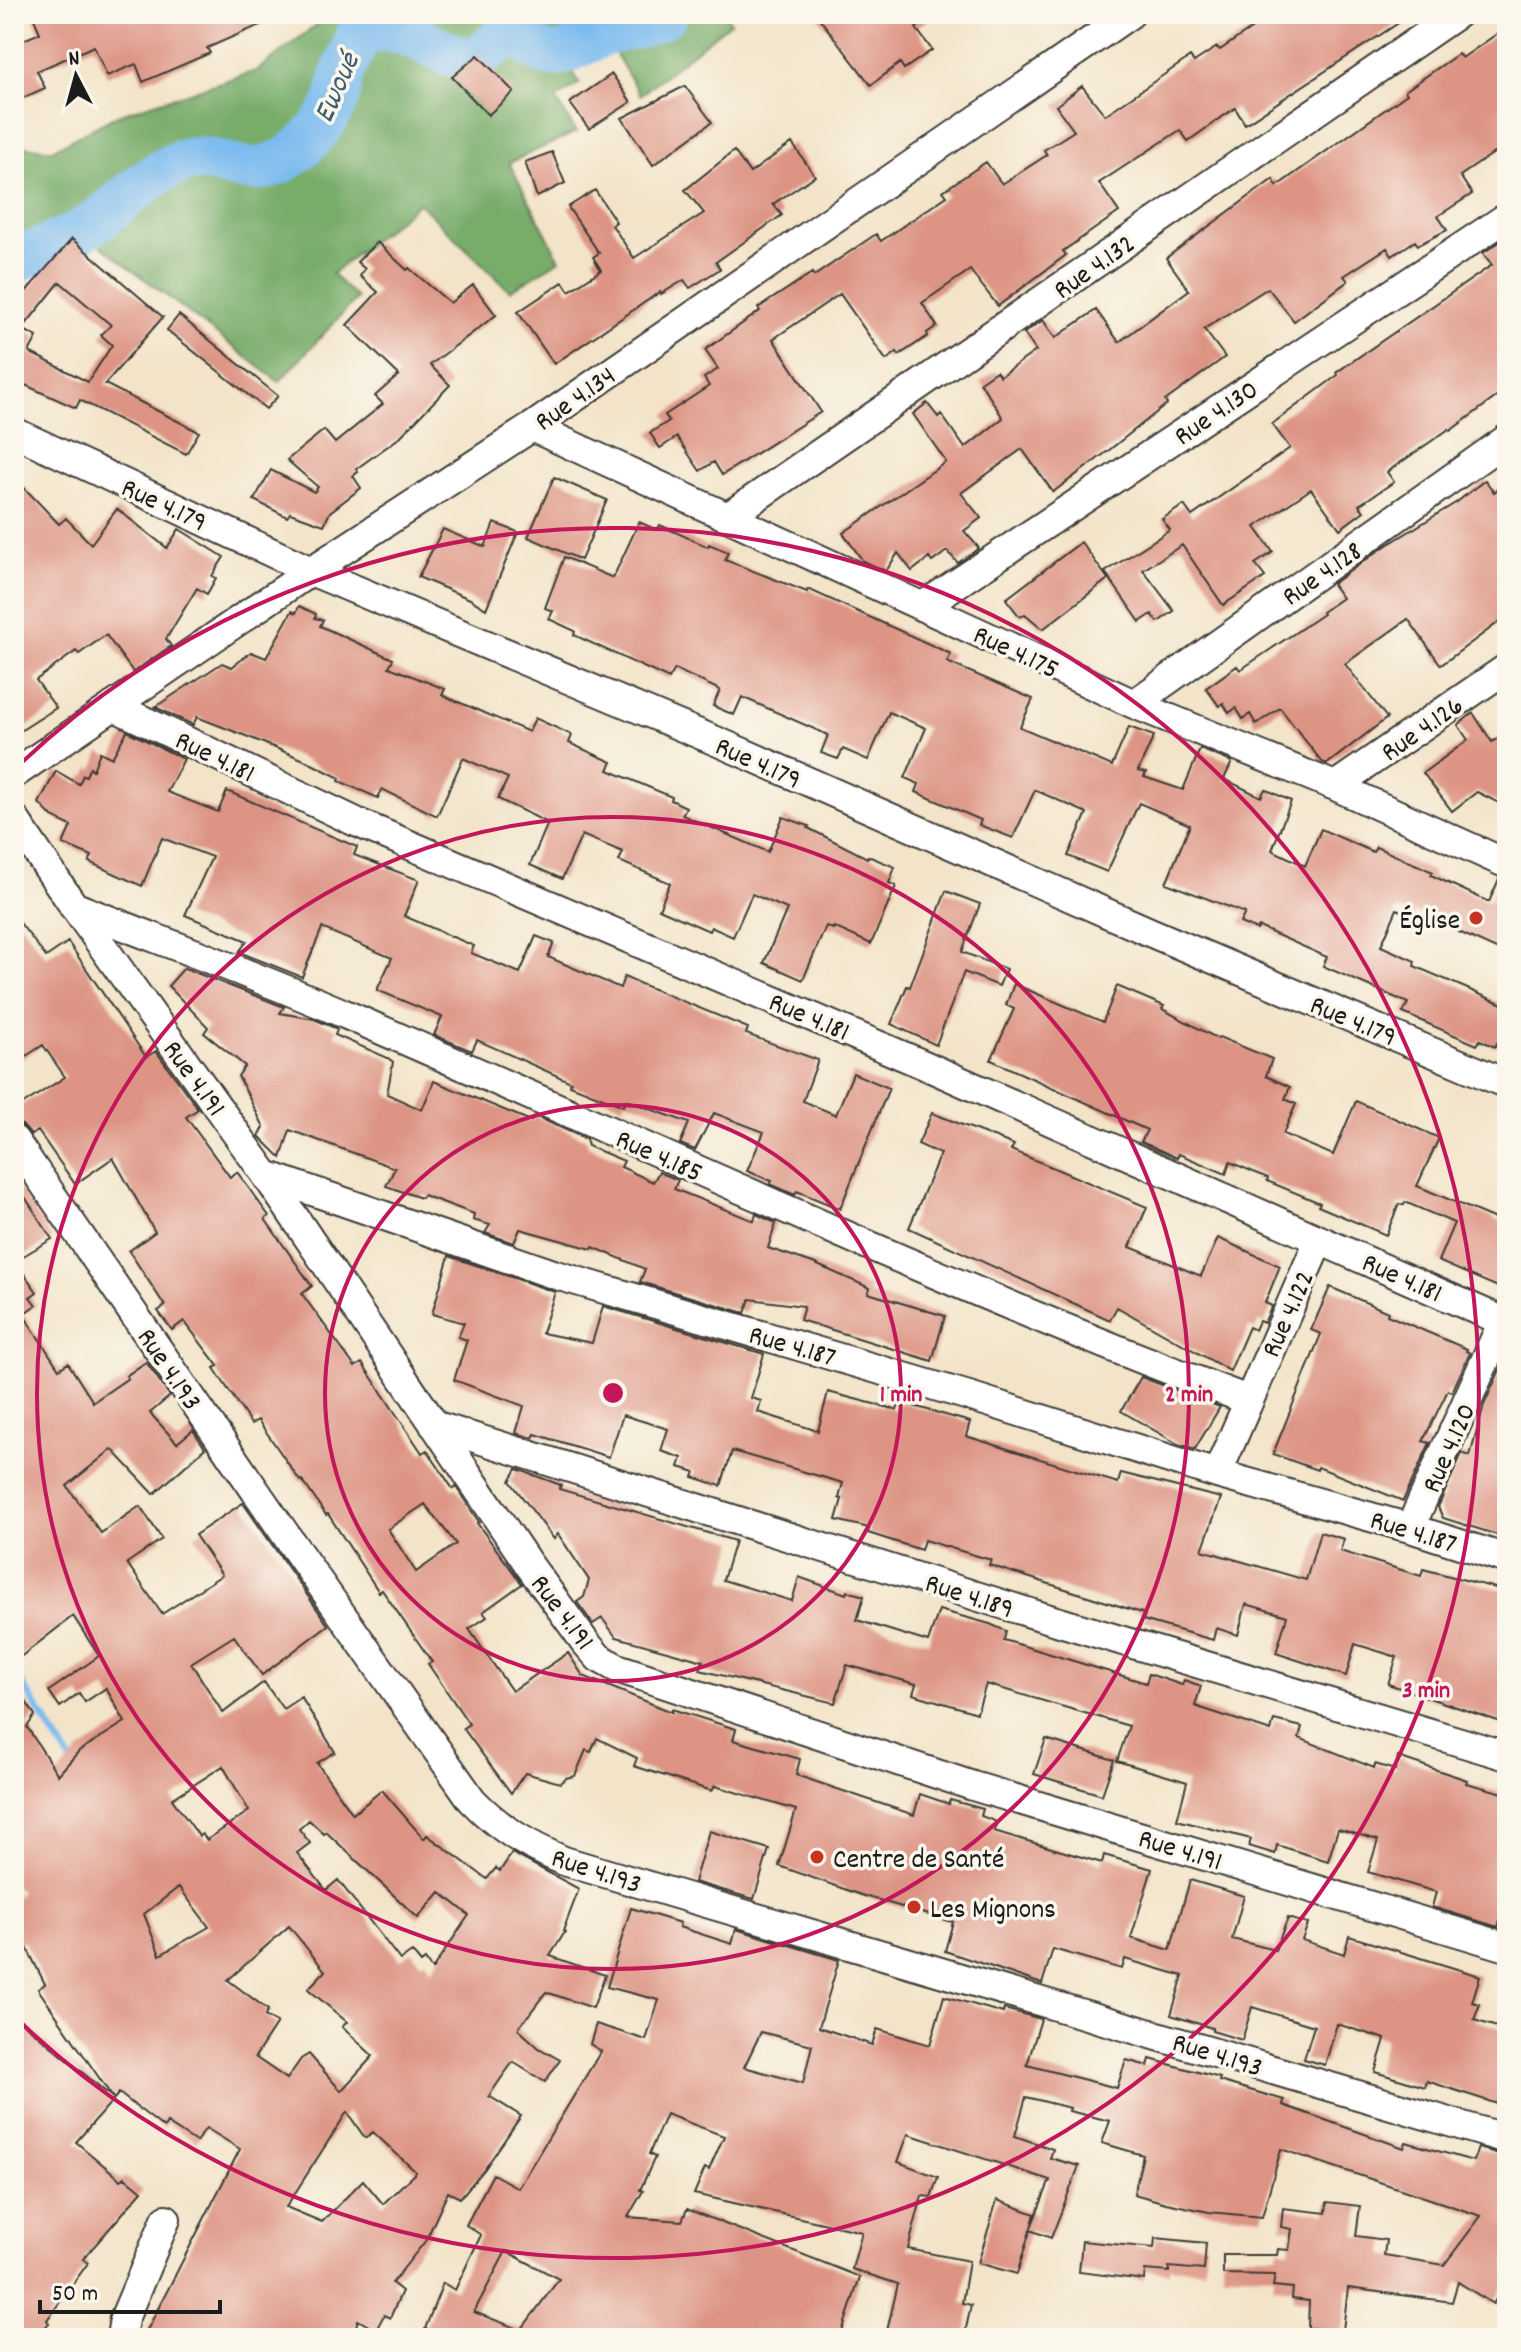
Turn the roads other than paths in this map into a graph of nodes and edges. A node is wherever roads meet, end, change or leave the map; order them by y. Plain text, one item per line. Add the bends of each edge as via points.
1 (1130, 14) edge
2 (1457, 14) edge
3 (1507, 217) edge
4 (532, 427) junction
5 (14, 432) edge
6 (1507, 439) edge
7 (729, 516) junction
8 (311, 571) junction
9 (923, 606) junction
10 (1507, 668) edge
11 (1134, 704) junction
12 (113, 706) junction
13 (14, 774) edge
14 (1335, 786) junction
15 (14, 818) edge
16 (1507, 864) edge
17 (73, 905) junction
18 (1507, 1084) edge
19 (14, 1140) edge
20 (266, 1175) junction
21 (1319, 1240) junction
22 (1505, 1322) edge
23 (1248, 1400) junction
24 (434, 1425) junction
25 (1217, 1474) junction
26 (1410, 1528) junction
27 (1507, 1559) edge
28 (1507, 1756) edge
29 (1507, 1947) edge
30 (1507, 2139) edge
31 (166, 2219) dead end
32 (125, 2338) edge

1 - 4 street, Rue 4.134
2 - 7 street, Rue 4.132
3 - 9 street, Rue 4.130
4 - 7 street, Rue 4.175
4 - 8 street, Rue 4.134
5 - 8 street, Rue 4.179
6 - 11 street, Rue 4.128
7 - 9 street, Rue 4.175
8 - 12 street, Rue 4.134
8 - 18 street, Rue 4.179
9 - 11 street, Rue 4.175
10 - 14 street, Rue 4.126
11 - 14 street, Rue 4.175
12 - 13 street, Rue 4.134
12 - 21 street, Rue 4.181 via 356,822
14 - 16 street, Rue 4.175
15 - 17 street, Rue 4.191
17 - 20 street, Rue 4.191
17 - 23 street, Rue 4.185 via 344,1014 1032,1314
19 - 30 street, Rue 4.193 via 472,1800 520,1841 564,1861
20 - 24 street, Rue 4.191
20 - 25 street, Rue 4.187 via 553,1274
21 - 22 street, Rue 4.181
21 - 23 street, Rue 4.122
22 - 26 street, Rue 4.120
23 - 25 street, Rue 4.122
24 - 28 street, Rue 4.189
24 - 29 street, Rue 4.191 via 585,1642 617,1668 973,1786
25 - 26 street, Rue 4.187
26 - 27 street, Rue 4.187
31 - 32 street via 124,2319

